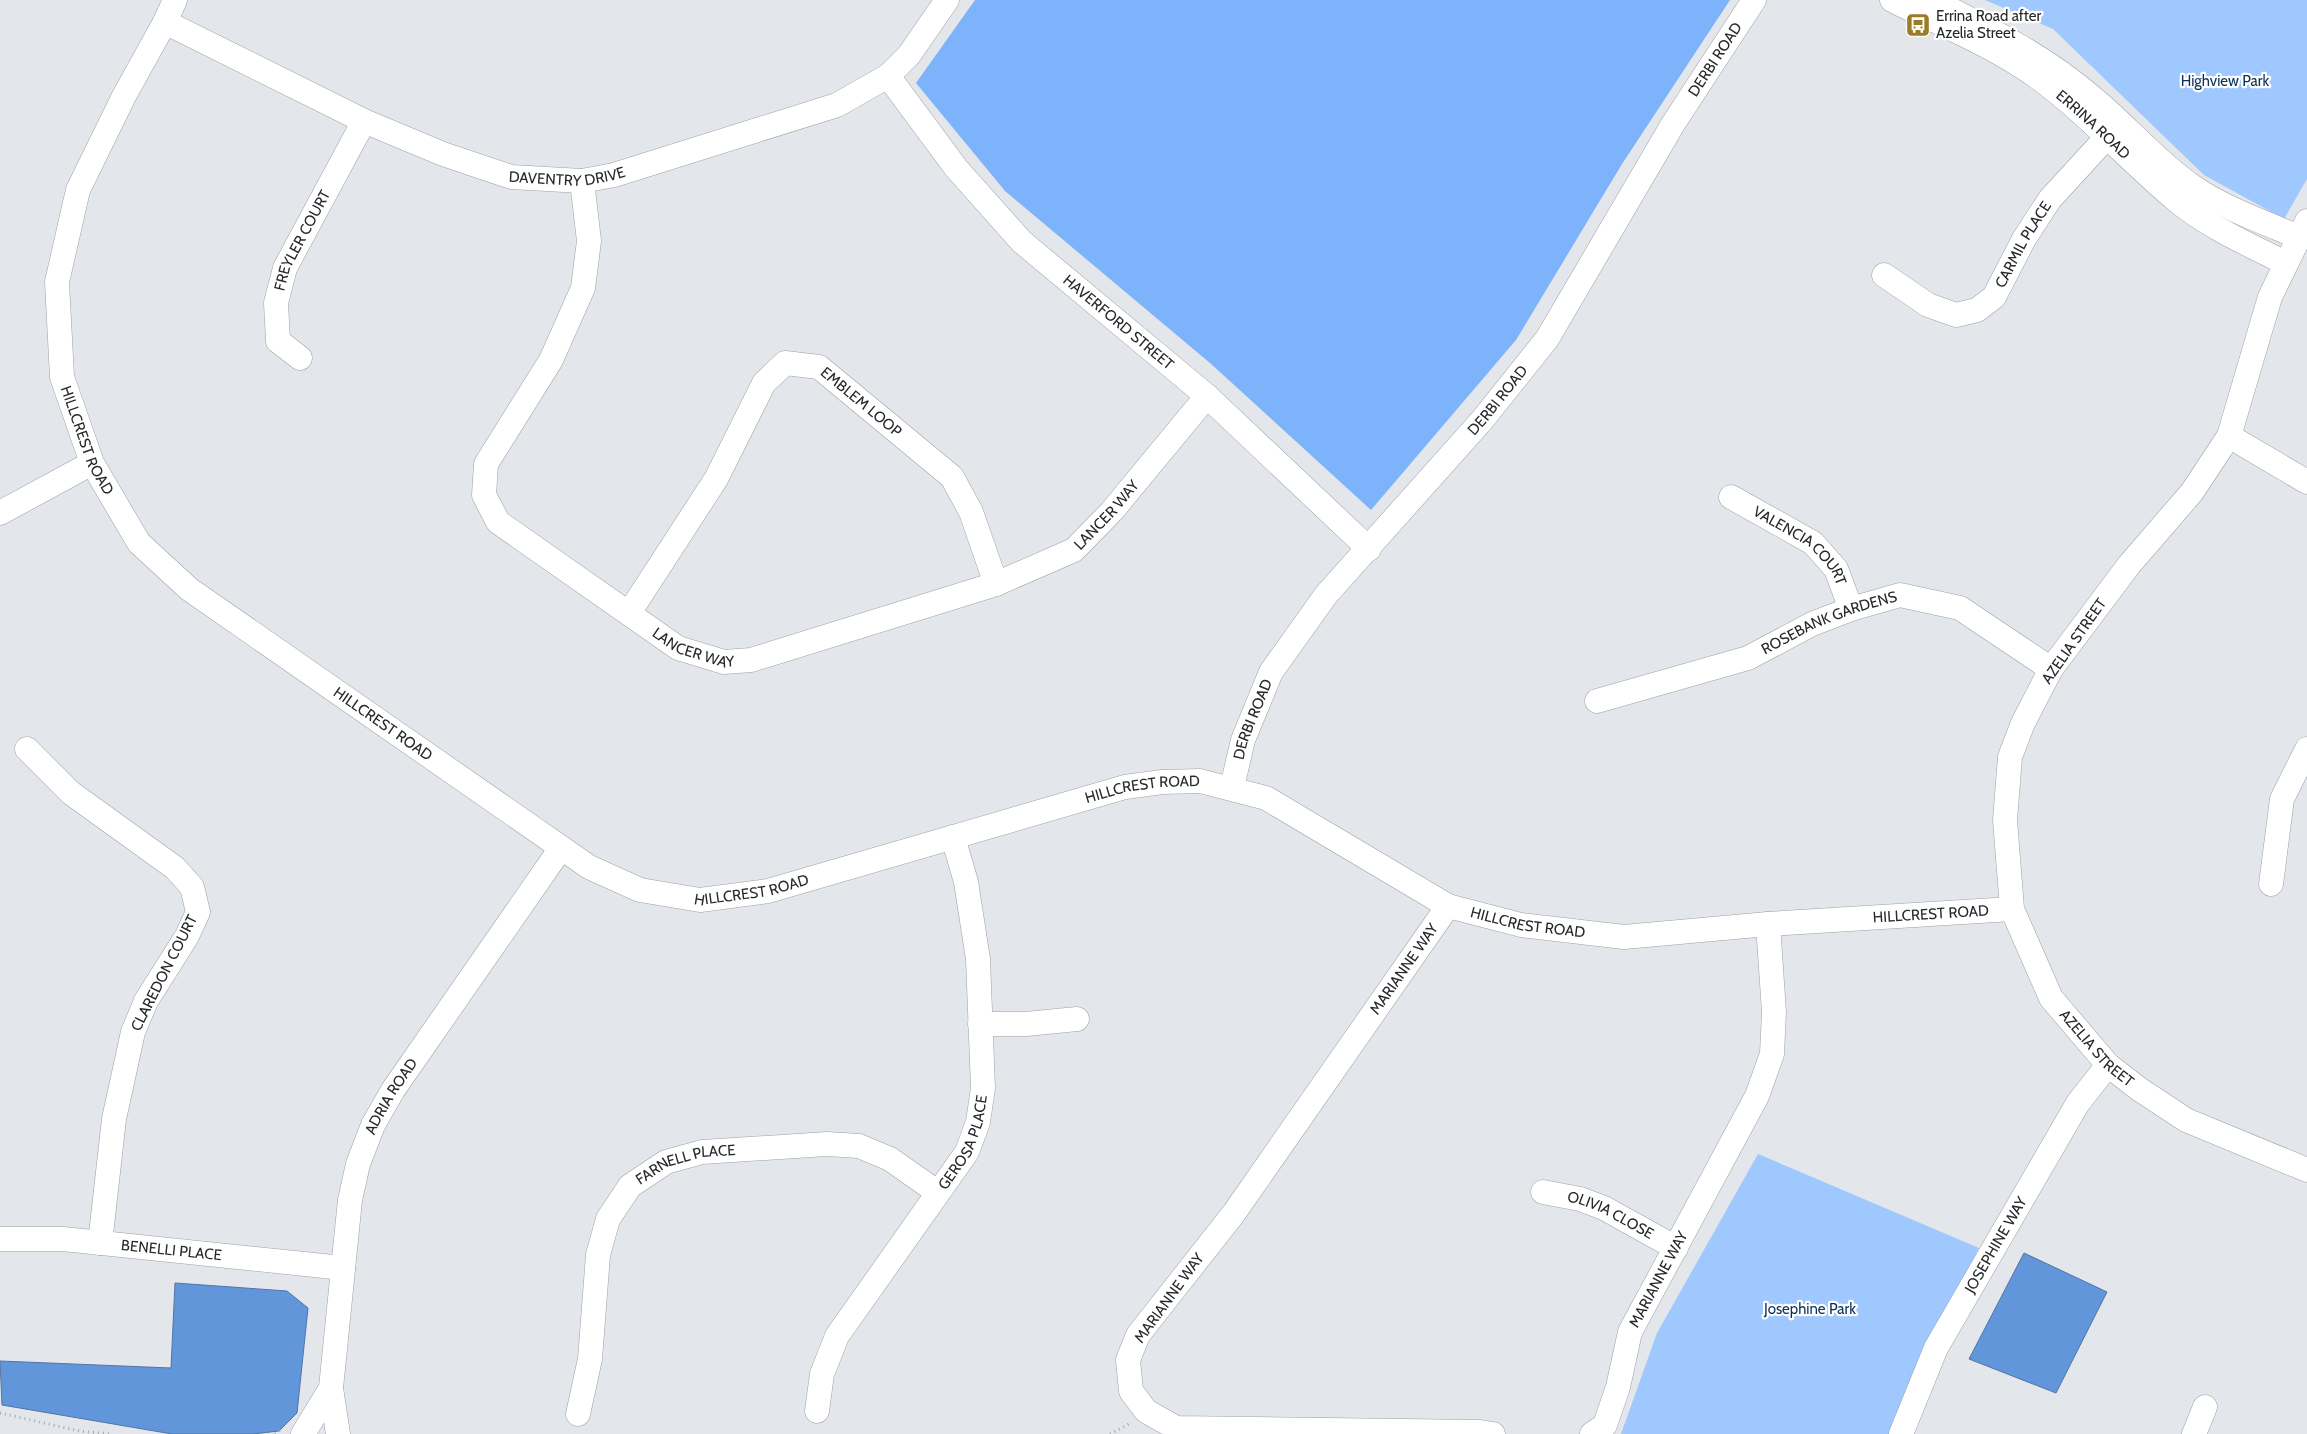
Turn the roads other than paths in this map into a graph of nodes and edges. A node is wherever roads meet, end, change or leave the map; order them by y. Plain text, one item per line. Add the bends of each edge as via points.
1 (175, 0) edge
2 (947, 0) edge
3 (1754, 0) edge
4 (1892, 0) edge
5 (1932, 0) edge
6 (165, 22) junction
7 (888, 76) junction
8 (364, 121) junction
9 (2113, 130) junction
10 (582, 181) junction
11 (2302, 229) edge
12 (2285, 263) junction
13 (1884, 275) dead end
14 (300, 358) dead end
15 (1207, 396) junction
16 (2229, 436) junction
17 (92, 463) junction
18 (2307, 482) edge
19 (1731, 497) dead end
20 (0, 513) edge
21 (1368, 549) junction
22 (996, 584) junction
23 (1851, 609) junction
24 (629, 613) junction
25 (2051, 669) junction
26 (1597, 701) dead end
27 (27, 749) dead end
28 (2307, 749) edge
29 (1232, 787) junction
30 (954, 837) junction
31 (561, 848) junction
32 (2271, 884) dead end
33 (1448, 906) junction
34 (2012, 909) junction
35 (1768, 924) junction
36 (1077, 1019) dead end
37 (980, 1024) junction
38 (2108, 1064) junction
39 (2307, 1170) edge
40 (937, 1192) junction
41 (1543, 1192) dead end
42 (0, 1239) edge
43 (100, 1243) junction
44 (1676, 1248) junction
45 (343, 1268) junction
46 (330, 1388) junction
47 (2205, 1407) dead end
48 (817, 1411) dead end
49 (578, 1414) dead end
50 (303, 1434) edge
51 (338, 1434) edge
52 (1493, 1434) edge
53 (1592, 1434) edge
54 (1901, 1434) edge
55 (2194, 1434) edge

1 - 6 street, HILLCREST ROAD
2 - 7 street, DAVENTRY DRIVE via 909,55
3 - 21 street, DERBI ROAD via 1673,124 1547,339 1483,419
4 - 9 street, ERRINA ROAD via 2010,60
5 - 9 street, ERRINA ROAD via 2019,44 2048,63 2094,98
6 - 8 street, DAVENTRY DRIVE
6 - 17 street, HILLCREST ROAD via 78,190 57,282 62,376
7 - 10 street, DAVENTRY DRIVE via 837,105 614,175
7 - 15 street, HAVERFORD STREET via 956,168 1022,242
8 - 10 street, DAVENTRY DRIVE via 443,154 511,177
8 - 14 street, FREYLER COURT via 285,268 276,303 278,341
9 - 11 street, ERRINA ROAD via 2224,206
9 - 12 street, ERRINA ROAD via 2178,202 2216,227
9 - 13 street, CARMIL PLACE via 2050,199 2024,239 1994,297 1977,310 1956,315 1928,305
10 - 24 street, LANCER WAY via 589,241 583,288 551,360 486,464 484,495 498,522
11 - 12 street, AZELIA STREET
12 - 16 street, AZELIA STREET via 2270,297
15 - 21 street, HAVERFORD STREET
15 - 22 street, LANCER WAY via 1112,511 1074,550
16 - 18 street
16 - 25 street, AZELIA STREET via 2192,492 2129,565
17 - 20 street
17 - 31 street, HILLCREST ROAD via 139,543 189,589
19 - 23 street, VALENCIA COURT via 1813,543 1836,569
21 - 29 street, DERBI ROAD via 1326,595 1271,672 1243,740
22 - 24 street, LANCER WAY via 751,660 724,662 678,648
22 - 24 street, EMBLEM LOOP via 971,512 952,477 819,368 785,363 764,383 716,479
23 - 25 street, ROSEBANK GARDENS via 1900,596 1960,608
23 - 26 street, ROSEBANK GARDENS via 1812,624 1748,658
25 - 34 street, AZELIA STREET via 2023,723 2010,757 2005,820
27 - 43 street, CLAREDON COURT via 71,793 175,868 192,887 198,912 188,936 146,1001 133,1032 114,1119
28 - 32 street via 2282,799
29 - 30 street, HILLCREST ROAD via 1200,781 1125,787
29 - 33 street, HILLCREST ROAD via 1266,798
30 - 31 street, HILLCREST ROAD via 768,892 700,900 640,890 589,867
30 - 37 street, GEROSA PLACE via 966,882 978,959
31 - 45 street, ADRIA ROAD via 393,1090 373,1124 358,1164 350,1200
33 - 35 street, HILLCREST ROAD via 1521,926 1624,937
33 - 52 street, MARIANNE WAY via 1234,1213 1138,1335 1128,1360 1131,1391 1146,1411 1176,1428
34 - 35 street, HILLCREST ROAD
34 - 38 street, AZELIA STREET via 2051,998
35 - 44 street, MARIANNE WAY via 1774,1012 1772,1054 1757,1096
36 - 37 street
37 - 40 street, GEROSA PLACE via 982,1088 978,1122 966,1152
38 - 39 street, AZELIA STREET via 2186,1120
38 - 54 street, JOSEPHINE WAY via 2078,1103 1936,1348
40 - 48 street, GEROSA PLACE via 837,1336 822,1374
40 - 49 street, FARNELL PLACE via 890,1160 859,1146 827,1144 702,1152 666,1162 630,1186 608,1219 598,1254 590,1359
41 - 44 street, OLIVIA CLOSE via 1580,1199 1604,1208
42 - 43 street, BENELLI PLACE
43 - 45 street, BENELLI PLACE
44 - 53 street, MARIANNE WAY via 1630,1332 1618,1387 1605,1425
45 - 46 street, ADRIA ROAD
46 - 50 street, ADRIA ROAD
46 - 51 street, ADRIA ROAD
47 - 55 street

